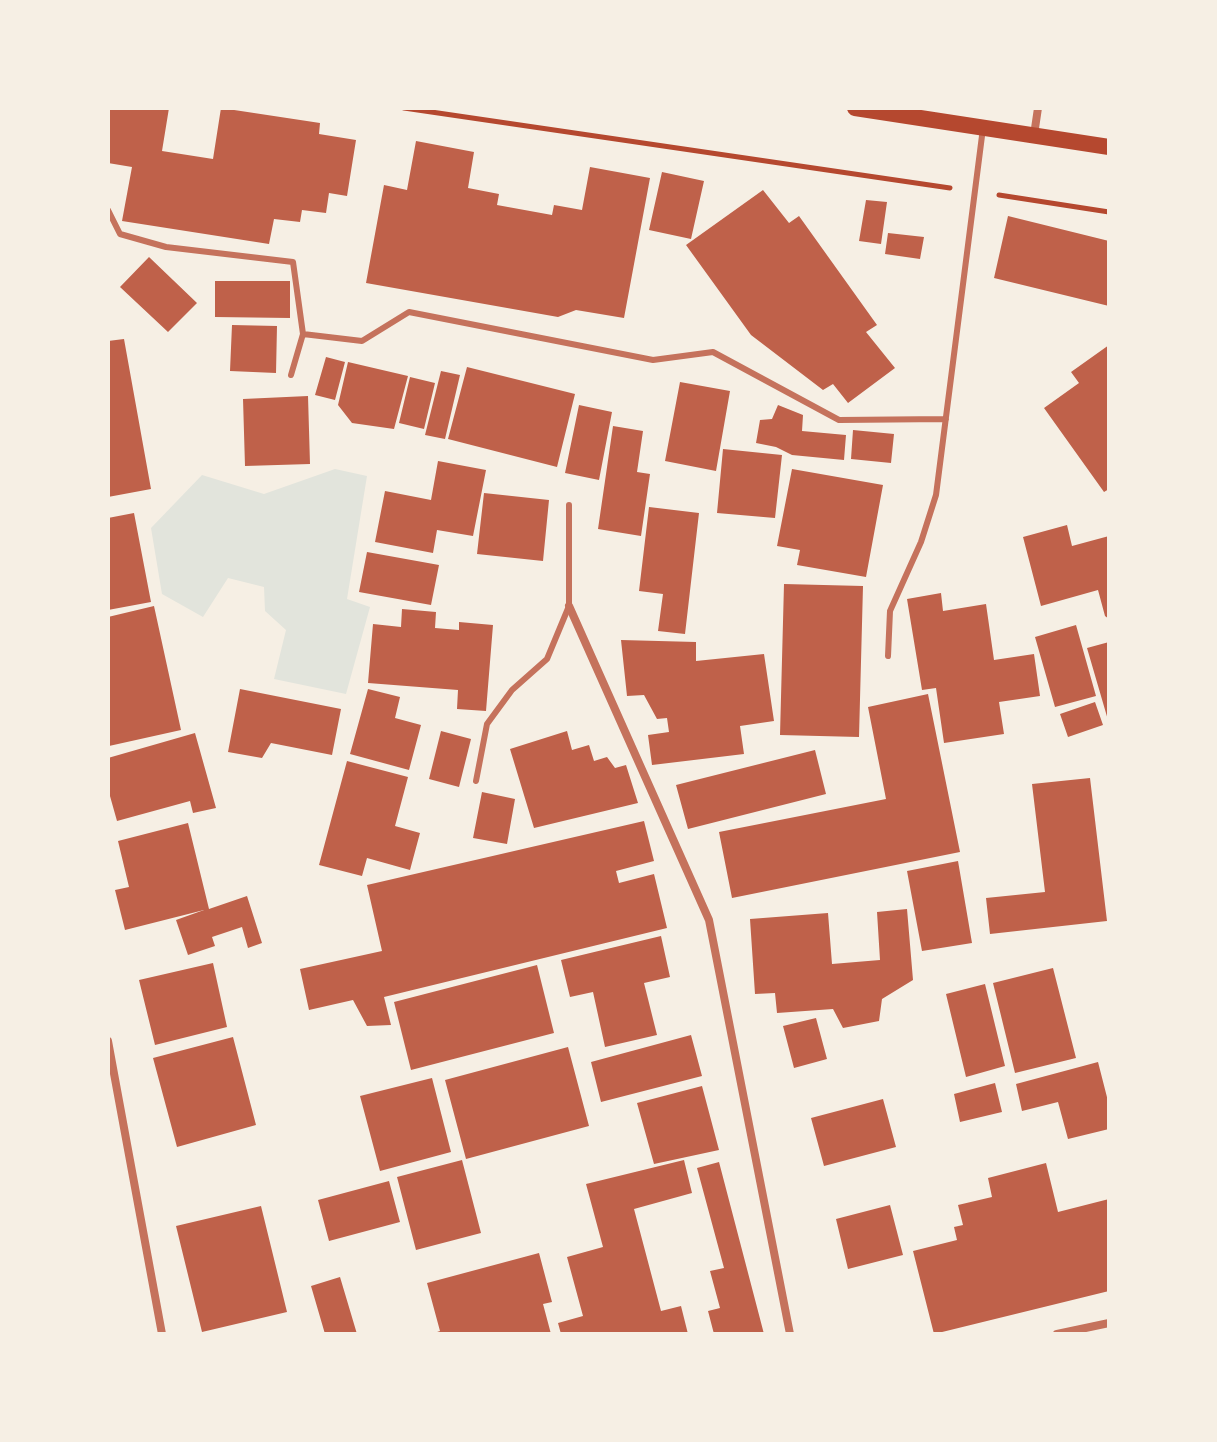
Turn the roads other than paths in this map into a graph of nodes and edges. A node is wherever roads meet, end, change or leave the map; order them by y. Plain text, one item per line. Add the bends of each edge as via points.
1 (855, 108) edge
2 (1038, 108) edge
3 (983, 128) junction
4 (1034, 135) junction
5 (1109, 147) edge
6 (108, 210) edge
7 (303, 334) junction
8 (291, 375) dead end
9 (946, 419) junction
10 (569, 505) dead end
11 (569, 606) junction
12 (888, 656) dead end
13 (476, 781) dead end
14 (108, 1041) edge
15 (1109, 1323) edge
16 (162, 1334) edge
17 (790, 1334) edge
18 (1057, 1334) edge

1 - 3 main road
2 - 4 street
3 - 4 main road
3 - 9 lane
4 - 5 main road
6 - 7 lane via 120,234 166,247 293,262
7 - 8 lane
7 - 9 lane via 362,341 409,312 653,360 713,352 839,420
9 - 12 lane via 936,495 890,611
10 - 11 lane
11 - 13 lane via 547,659 512,690 487,724
11 - 17 street via 709,920
14 - 16 street
15 - 18 street

